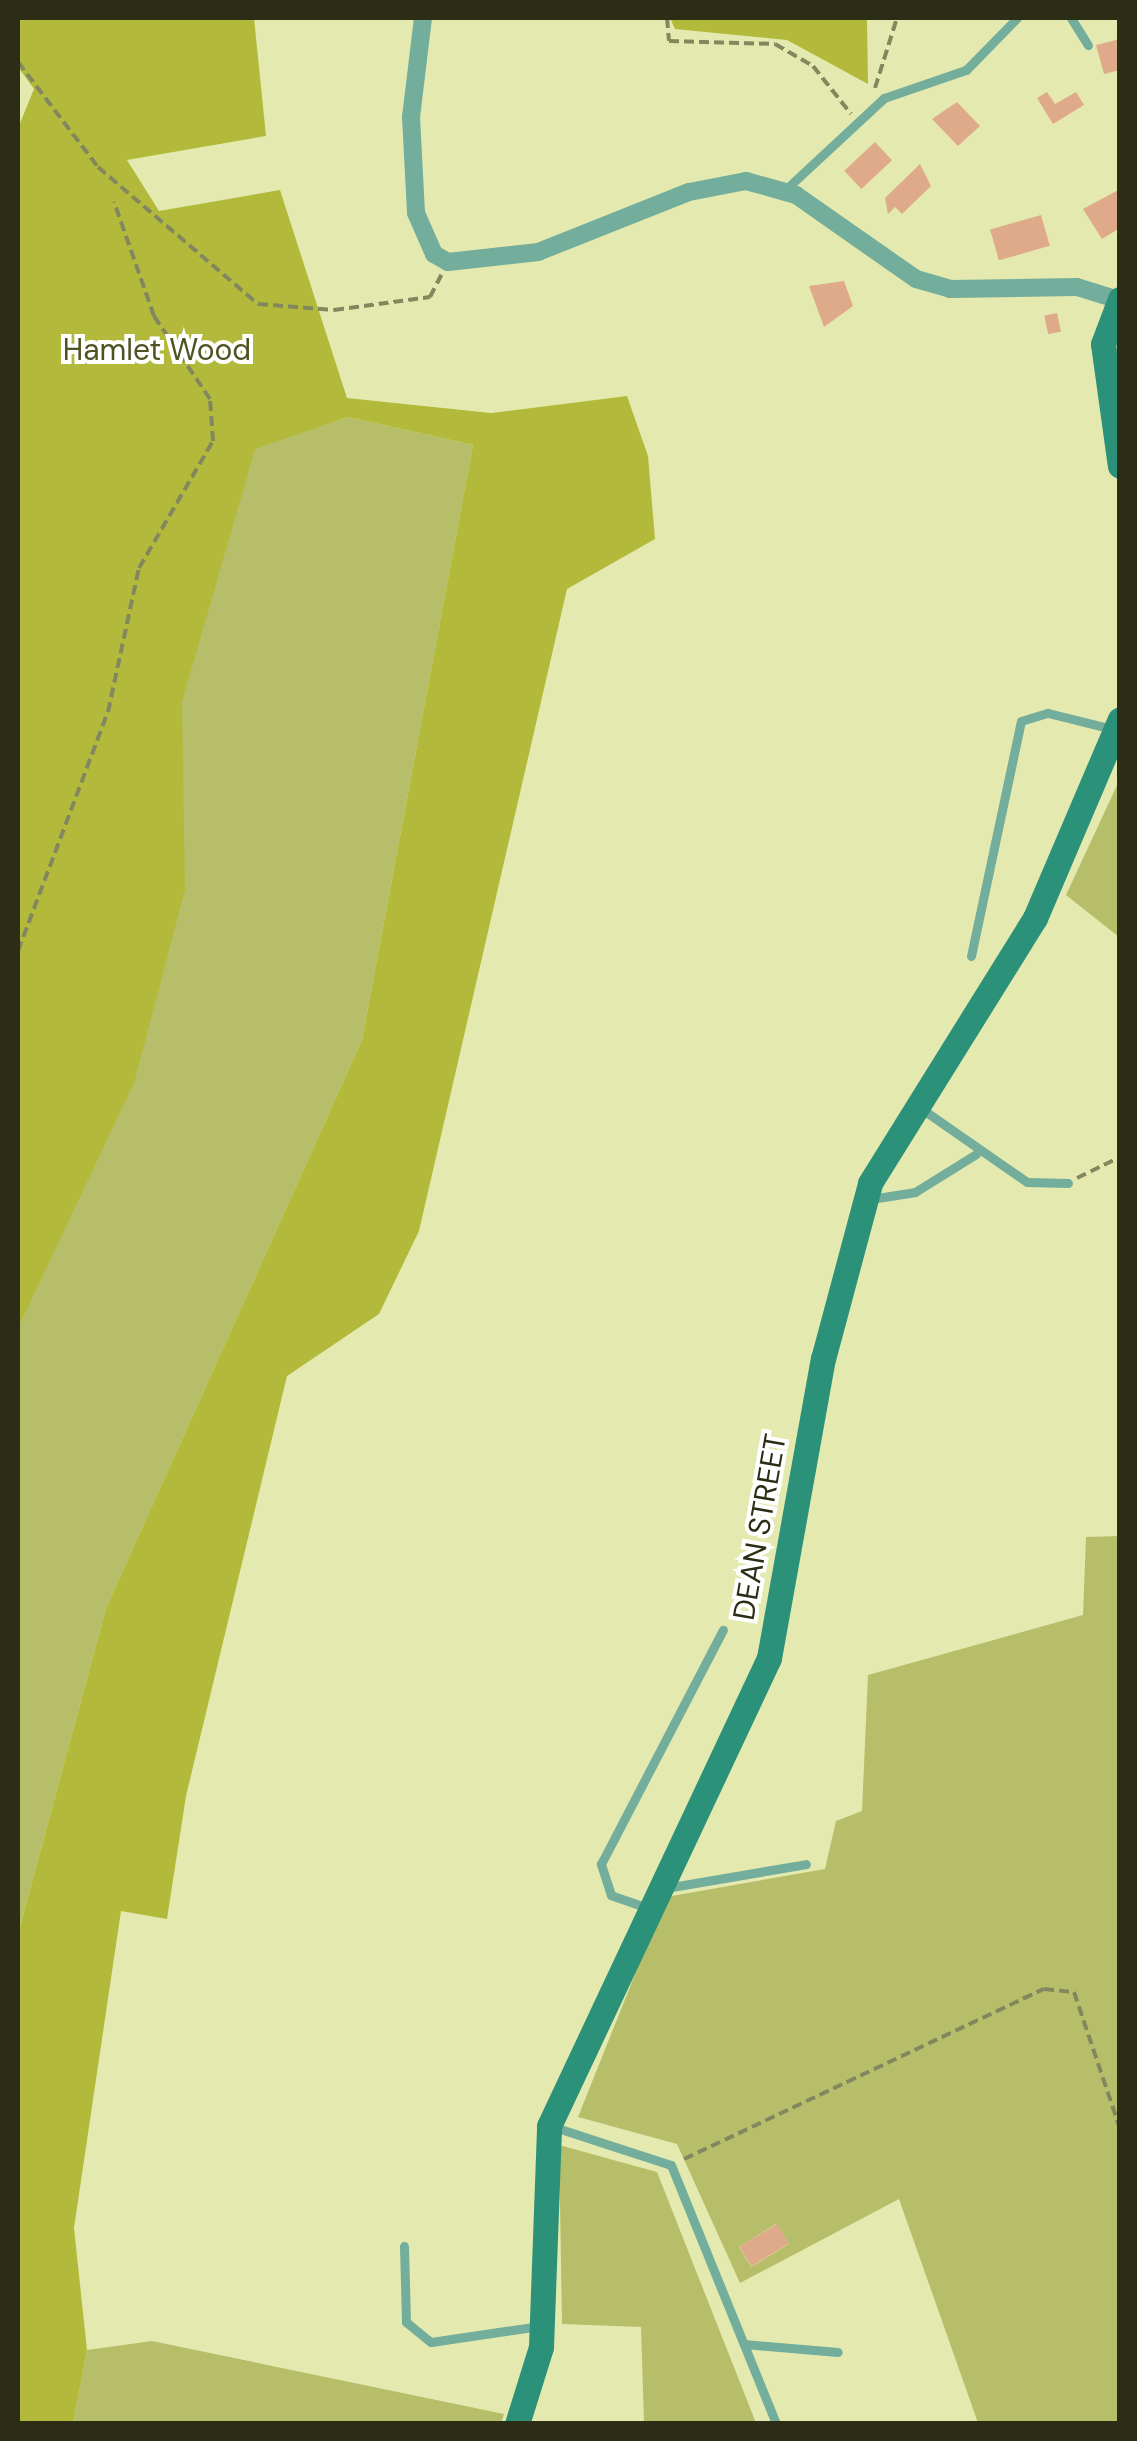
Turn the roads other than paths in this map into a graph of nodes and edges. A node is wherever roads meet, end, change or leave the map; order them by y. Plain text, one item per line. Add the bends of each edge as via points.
1 (424, 18) edge
2 (1018, 18) edge
3 (1071, 18) edge
4 (1088, 45) dead end
5 (785, 190) junction
6 (1119, 300) edge
7 (1120, 466) edge
8 (1118, 723) edge
9 (971, 956) dead end
10 (912, 1102) junction
11 (976, 1154) junction
12 (1068, 1183) road end
13 (865, 1198) junction
14 (723, 1630) dead end
15 (806, 1864) dead end
16 (653, 1898) junction
17 (549, 2126) junction
18 (404, 2246) dead end
19 (543, 2326) junction
20 (744, 2344) junction
21 (838, 2352) dead end
22 (517, 2424) edge
23 (776, 2424) edge

1 - 5 street via 411,117 416,213 434,254 448,262 538,252 716,184
2 - 5 lane via 966,70 884,98
3 - 4 lane
5 - 6 street via 916,279 950,289 1078,287
6 - 7 street via 1103,344
8 - 9 lane via 1048,713 1021,722
8 - 10 street, DEAN STREET via 1036,918
10 - 11 lane
10 - 13 street, DEAN STREET
11 - 12 lane via 1028,1182
11 - 13 lane via 915,1192
13 - 16 street, DEAN STREET via 824,1358 784,1611
14 - 16 lane via 602,1864 611,1895
15 - 16 lane
16 - 17 street, DEAN STREET
17 - 19 street, DEAN STREET via 539,2204
17 - 20 lane via 671,2165
18 - 19 lane via 406,2322 431,2342
19 - 22 street, DEAN STREET
20 - 21 lane
20 - 23 lane

